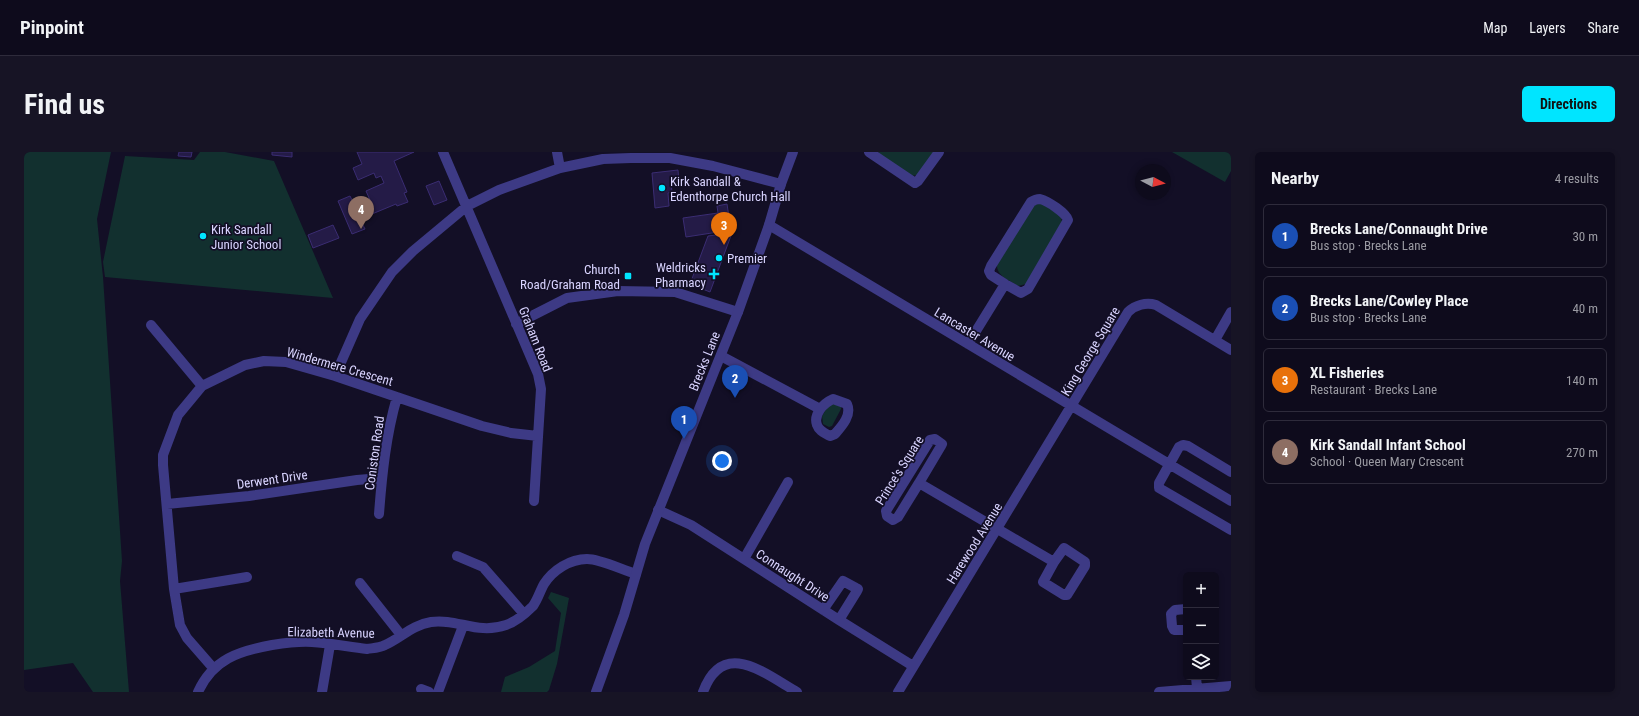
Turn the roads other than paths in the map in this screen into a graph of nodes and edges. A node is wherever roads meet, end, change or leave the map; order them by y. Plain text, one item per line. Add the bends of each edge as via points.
1 (443, 152) edge
2 (557, 152) edge
3 (794, 152) edge
4 (869, 152) edge
5 (939, 152) edge
6 (670, 155) edge
7 (560, 168) junction
8 (781, 184) junction
9 (467, 206) junction
10 (768, 225) junction
11 (1005, 284) junction
12 (738, 312) junction
13 (1231, 312) edge
14 (516, 324) junction
15 (151, 326) dead end
16 (1215, 340) junction
17 (968, 344) junction
18 (1231, 350) edge
19 (721, 356) junction
20 (335, 376) junction
21 (202, 386) junction
22 (397, 396) junction
23 (1071, 407) junction
24 (820, 409) dead end
25 (538, 436) junction
26 (1169, 464) junction
27 (1231, 472) edge
28 (382, 478) junction
29 (788, 482) dead end
30 (919, 483) junction
31 (534, 500) dead end
32 (1231, 501) edge
33 (167, 504) junction
34 (658, 510) junction
35 (379, 514) dead end
36 (998, 529) junction
37 (1231, 530) edge
38 (457, 556) dead end
39 (744, 559) junction
40 (1054, 562) junction
41 (636, 574) junction
42 (247, 577) dead end
43 (360, 583) dead end
44 (174, 589) junction
45 (1183, 609) edge
46 (822, 610) junction
47 (524, 614) junction
48 (839, 620) junction
49 (463, 626) junction
50 (1183, 630) edge
51 (401, 635) junction
52 (330, 645) junction
53 (913, 666) junction
54 (214, 669) junction
55 (1196, 680) edge
56 (1231, 686) edge
57 (1197, 688) junction
58 (198, 692) edge
59 (322, 692) edge
60 (438, 692) edge
61 (596, 692) edge
62 (703, 692) edge
63 (797, 692) edge
64 (898, 692) edge
65 (1159, 692) edge

1 - 9 street, Graham Road
2 - 7 street
3 - 8 street, Brecks Lane
4 - 5 street via 914,183
6 - 7 street via 603,159
6 - 8 street
7 - 9 street via 499,190
8 - 10 street, Brecks Lane
9 - 14 street, Graham Road
9 - 20 street via 392,272 360,319
10 - 12 street, Brecks Lane
10 - 17 street, Lancaster Avenue
11 - 11 street via 989,271 1031,202 1043,200 1064,213 1068,220 1028,289 1021,293
11 - 17 street
12 - 14 street via 675,292 629,290 567,298
12 - 19 street, Brecks Lane
13 - 16 street
14 - 25 street, Graham Road via 538,374 541,389
15 - 21 street
16 - 18 street, King George Square
16 - 23 street, King George Square via 1149,302 1132,308
17 - 23 street, Lancaster Avenue
19 - 24 street
19 - 34 street, Brecks Lane
20 - 21 street, Windermere Crescent via 286,362 264,362 245,365
20 - 22 street, Windermere Crescent
21 - 33 street, Windermere Crescent via 178,415 163,455
22 - 25 street, Windermere Crescent via 482,426
22 - 28 street, Coniston Road via 388,434
23 - 26 street, Lancaster Avenue
23 - 36 street, Harewood Avenue
25 - 31 street, Graham Road
26 - 27 street via 1179,447 1183,445
26 - 32 street, Lancaster Avenue
26 - 37 street via 1159,488
28 - 33 street, Derwent Drive
28 - 35 street, Coniston Road
29 - 39 street
30 - 30 street, Prince's Square via 898,518 893,520 887,516 886,511 930,440 935,439 942,444
30 - 36 street, Prince's Square
33 - 44 street, Windermere Crescent
34 - 39 street, Connaught Drive via 691,525
34 - 41 street, Brecks Lane
36 - 40 street, Prince's Square
36 - 53 street, Harewood Avenue
38 - 47 street via 483,568
39 - 46 street, Connaught Drive
40 - 40 street via 1064,548 1085,562 1067,595 1043,582
41 - 47 street, Elizabeth Avenue via 588,559 567,563 554,572 533,606
41 - 61 street, Brecks Lane
42 - 44 street
43 - 51 street
44 - 54 street, Windermere Crescent via 180,624 191,643
45 - 50 street via 1175,610 1171,614 1174,630
46 - 48 street, Connaught Drive
46 - 48 street via 843,581 858,589
47 - 49 street, Elizabeth Avenue via 507,625 495,628
48 - 53 street, Connaught Drive
49 - 51 street, Elizabeth Avenue via 440,621 430,622
49 - 60 street
51 - 52 street, Elizabeth Avenue via 376,648
52 - 54 street, Elizabeth Avenue via 295,642 247,649 221,662
52 - 59 street
53 - 64 street, Harewood Avenue
54 - 58 street, Elizabeth Avenue
55 - 57 street
56 - 57 street
57 - 65 street
62 - 63 street via 708,679 716,669 736,662 752,666

